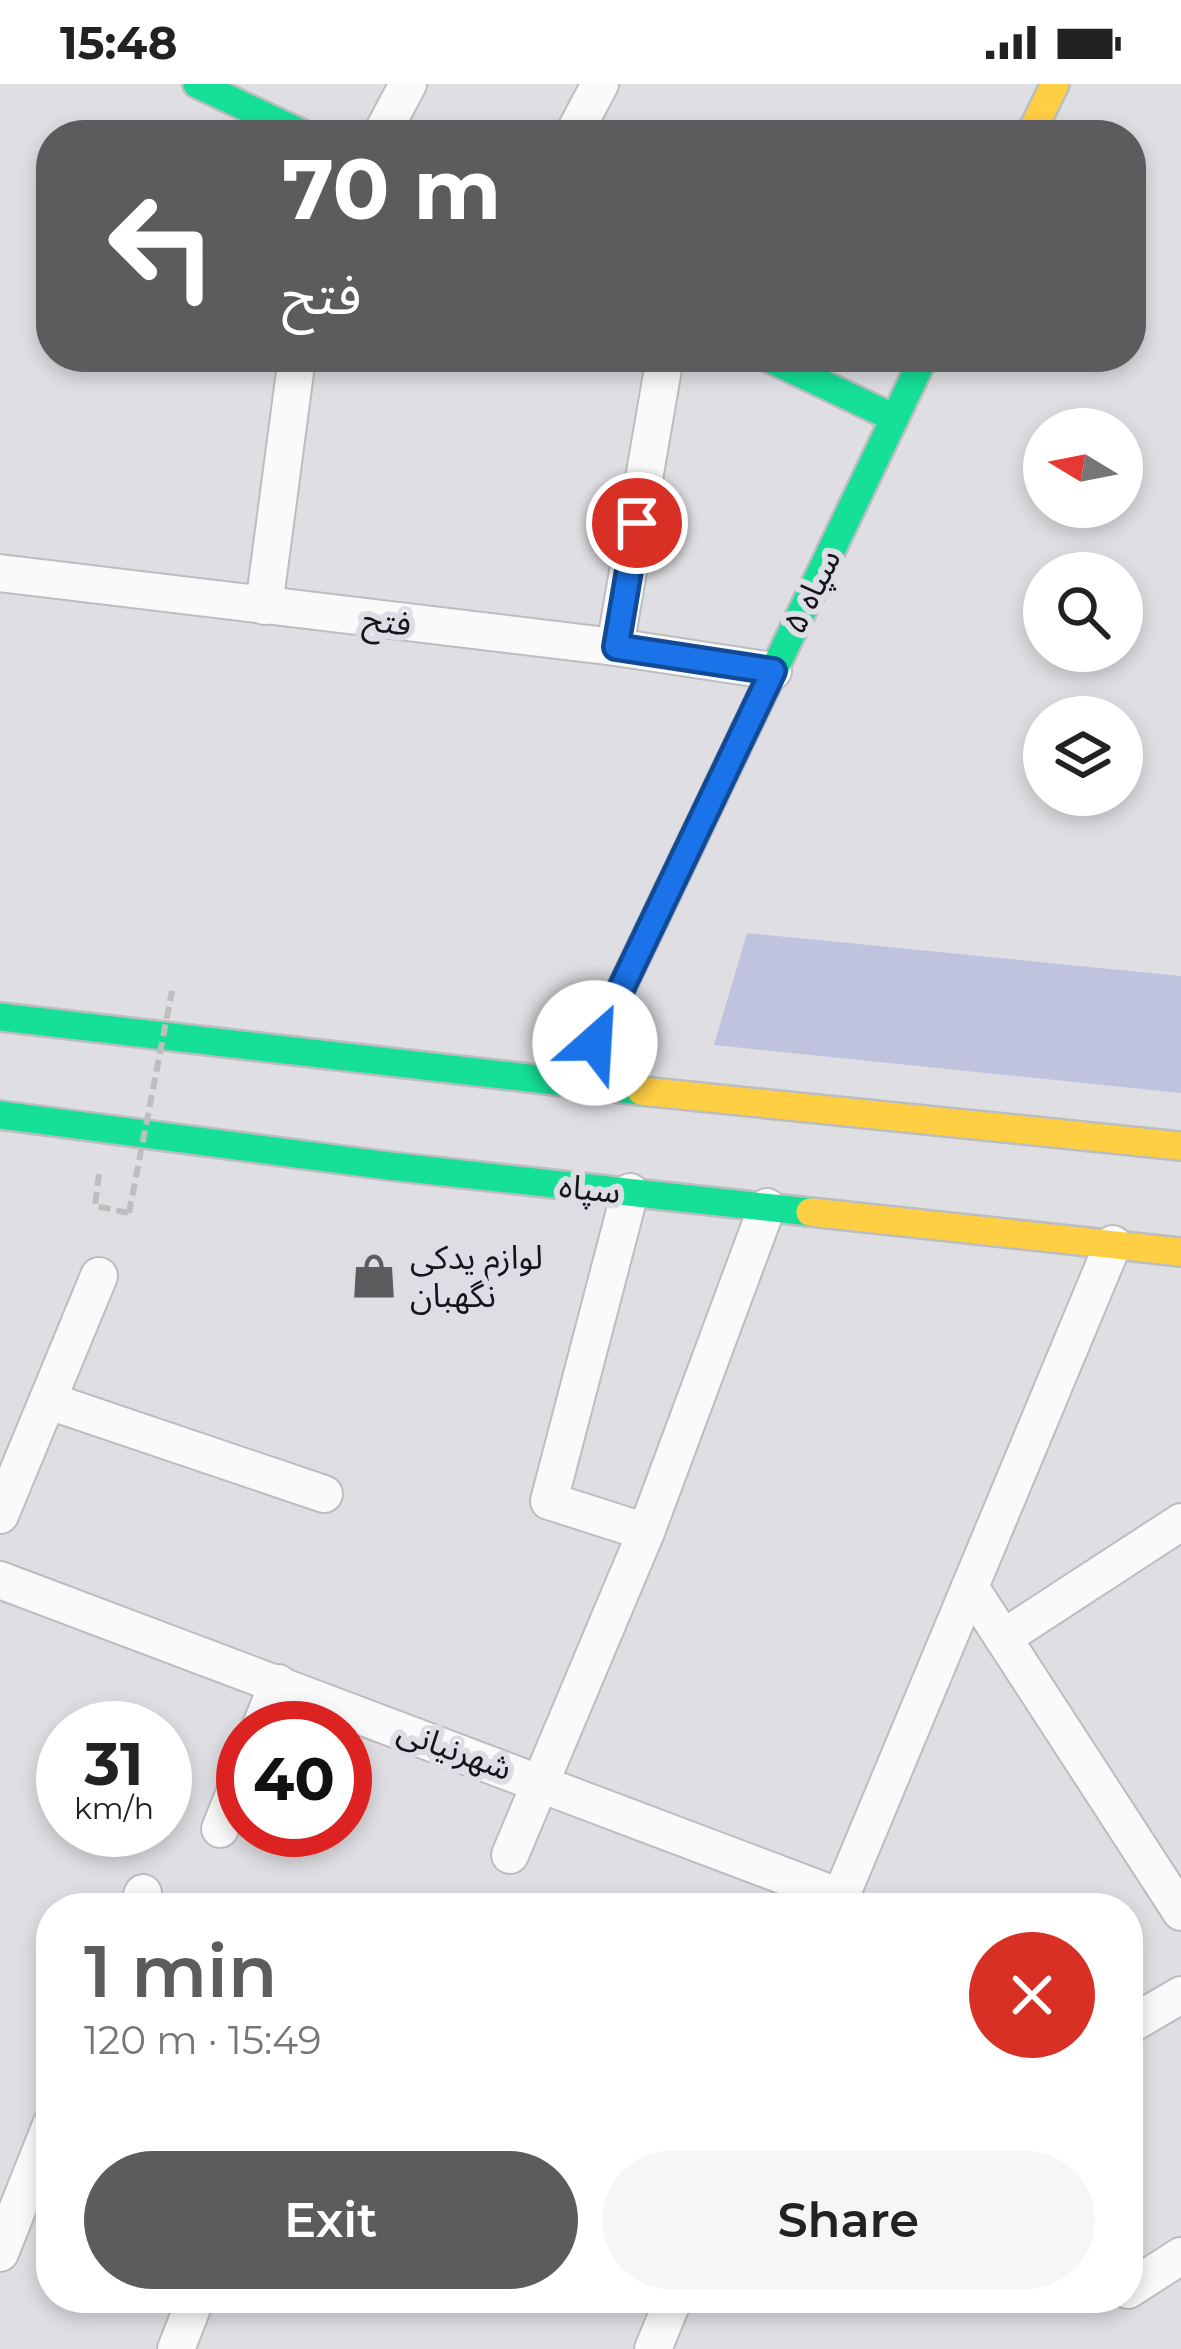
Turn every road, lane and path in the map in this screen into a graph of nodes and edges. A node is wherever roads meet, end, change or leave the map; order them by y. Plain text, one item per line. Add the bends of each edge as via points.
1 (197, 84) edge
2 (408, 84) edge
3 (600, 84) edge
4 (1055, 84) edge
5 (273, 120) edge
6 (389, 120) edge
7 (581, 120) edge
8 (1037, 120) edge
9 (295, 372) edge
10 (662, 372) edge
11 (797, 372) edge
12 (916, 372) edge
13 (894, 418) junction
14 (0, 573) edge
15 (264, 606) junction
16 (616, 647) junction
17 (773, 671) junction
18 (172, 991) dead end
19 (0, 1017) edge
20 (575, 1085) junction
21 (0, 1114) edge
22 (1181, 1146) edge
23 (630, 1192) junction
24 (94, 1206) dead end
25 (767, 1207) junction
26 (1113, 1244) junction
27 (1181, 1252) edge
28 (99, 1276) dead end
29 (49, 1401) junction
30 (324, 1494) dead end
31 (0, 1515) edge
32 (1181, 1522) edge
33 (646, 1532) junction
34 (0, 1580) edge
35 (970, 1587) junction
36 (1003, 1638) junction
37 (278, 1683) junction
38 (271, 1701) edge
39 (540, 1781) junction
40 (510, 1855) dead end
41 (816, 1893) edge
42 (842, 1893) edge
43 (1181, 1912) edge
44 (1181, 1995) edge
45 (1143, 2017) edge
46 (36, 2163) edge
47 (0, 2253) edge
48 (1181, 2256) edge
49 (1143, 2281) edge
50 (190, 2313) edge
51 (668, 2313) edge
52 (176, 2349) edge
53 (653, 2349) edge

1 - 5 main road
2 - 6 street
3 - 7 street
4 - 8 main road
9 - 15 street
10 - 16 street
11 - 13 main road
12 - 13 main road, سپاه ۵
13 - 17 main road, سپاه ۵
14 - 15 street, فتح
15 - 16 street, فتح
16 - 17 street, فتح
17 - 20 main road, سپاه ۵
18 - 24 path, bridge via 129,1213
19 - 20 main road
20 - 22 main road
21 - 23 main road, سپاه
23 - 25 main road, سپاه
23 - 33 street via 549,1501
25 - 26 main road, سپاه
25 - 33 street
26 - 27 main road, سپاه
26 - 35 street
28 - 29 street
29 - 30 street
29 - 31 street
32 - 36 street
33 - 39 street
34 - 37 street, شهرنیانی
35 - 36 street
35 - 42 street
36 - 43 street
37 - 38 street
37 - 39 street, شهرنیانی
39 - 40 street
39 - 41 street, شهرنیانی
44 - 45 street
46 - 47 street
48 - 49 street
50 - 52 street
51 - 53 street

